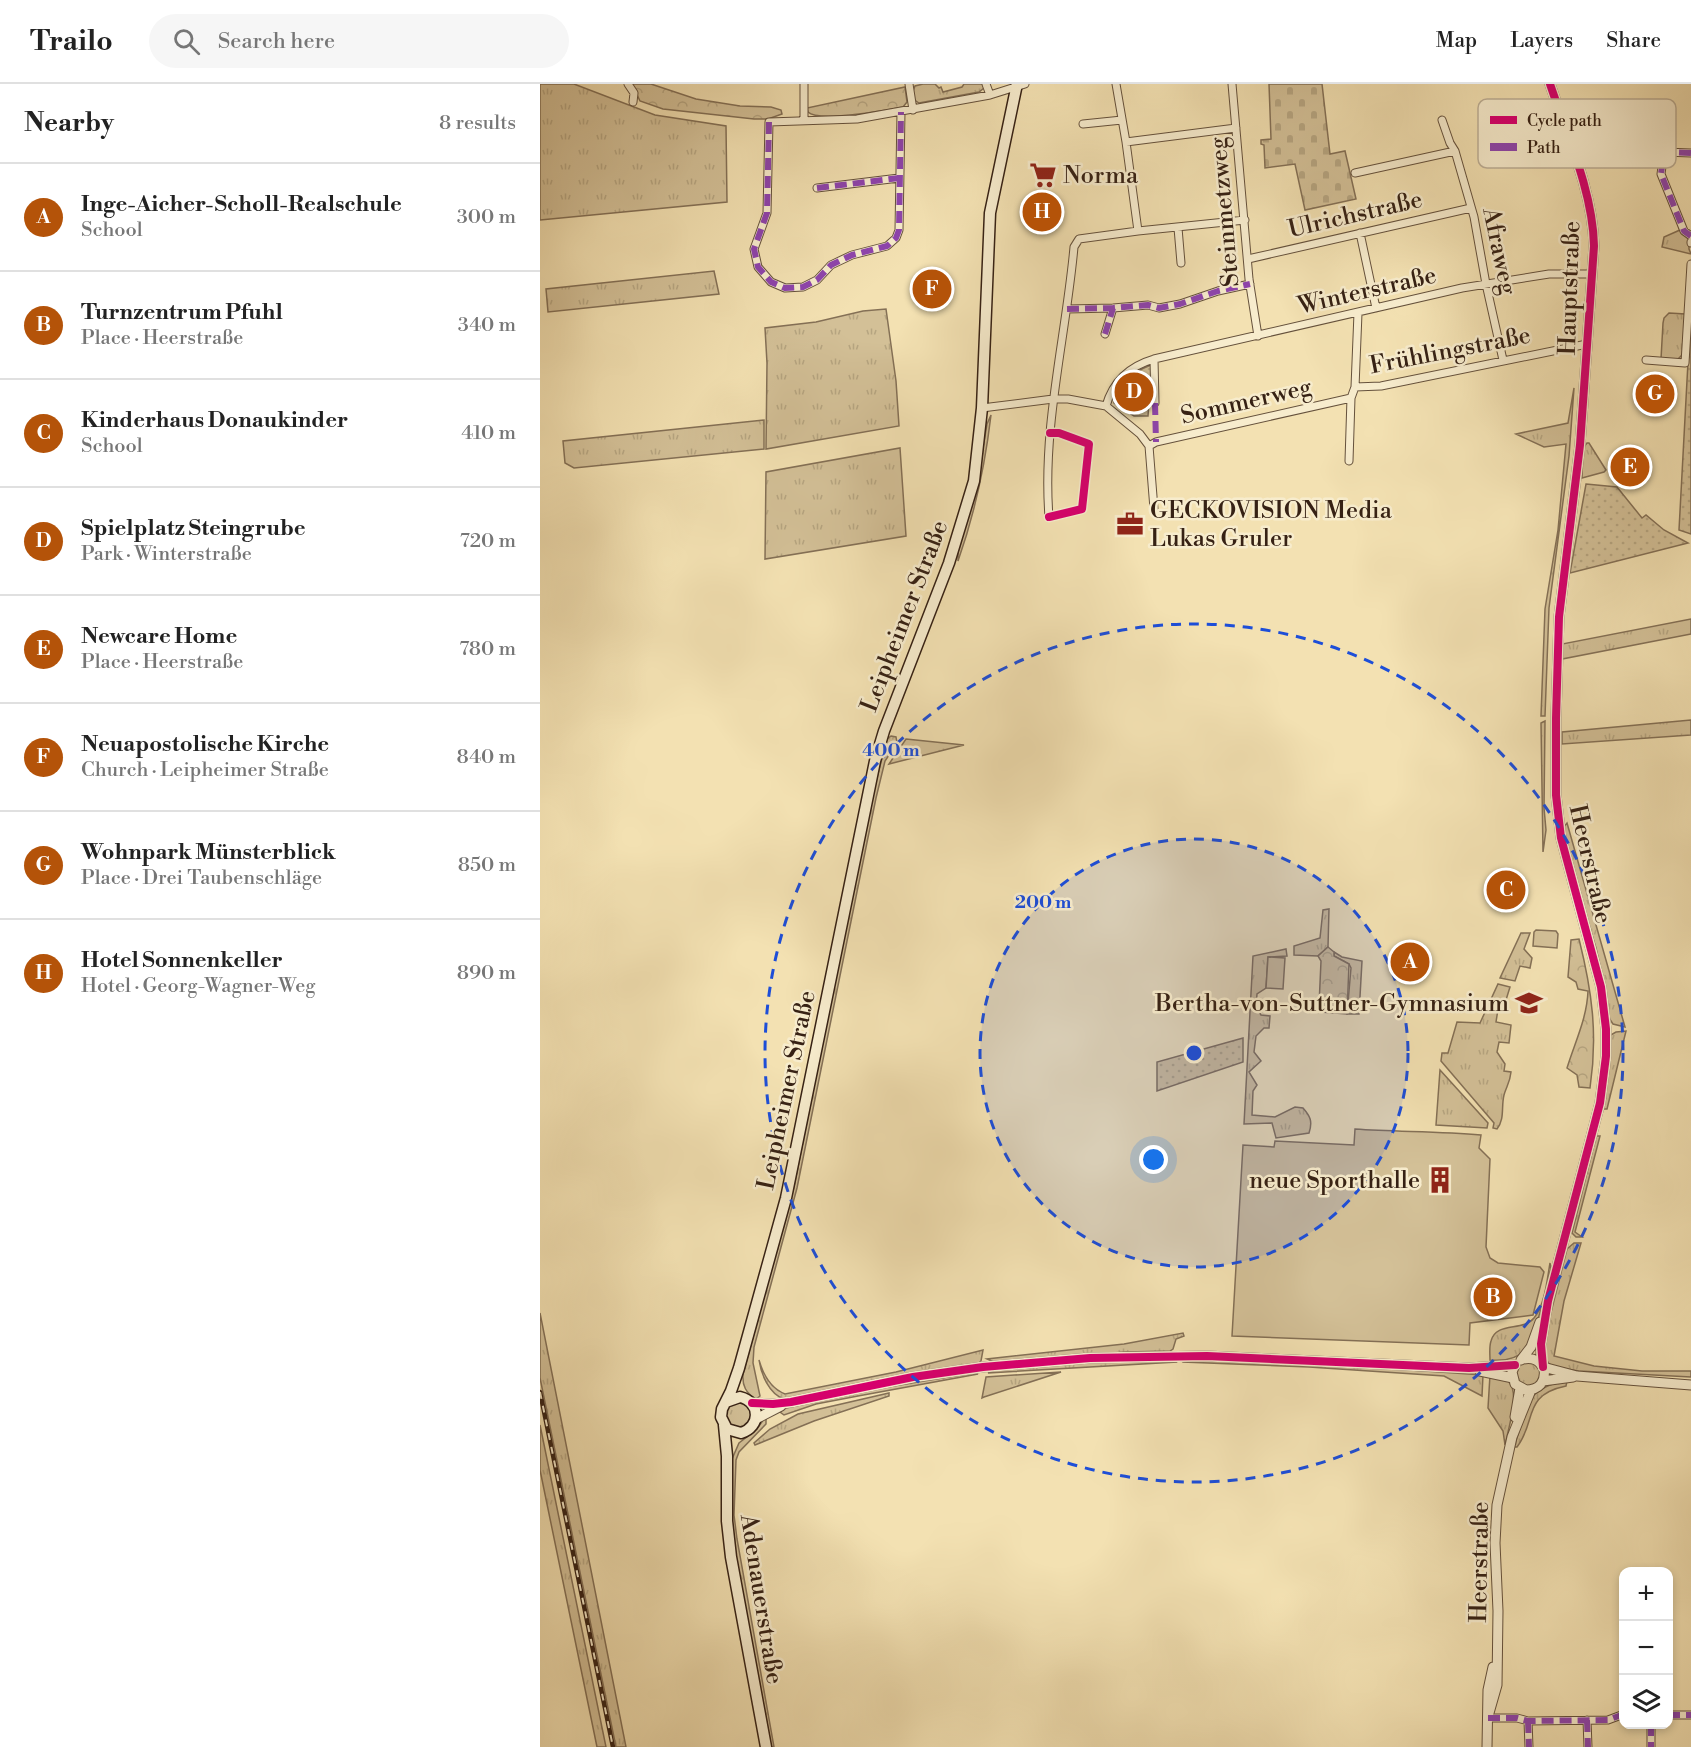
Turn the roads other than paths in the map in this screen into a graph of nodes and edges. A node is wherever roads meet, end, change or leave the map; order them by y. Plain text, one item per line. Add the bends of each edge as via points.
1 (628, 84) edge
2 (804, 84) edge
3 (909, 84) edge
4 (986, 84) edge
5 (1116, 84) edge
6 (1233, 84) edge
7 (1550, 84) edge
8 (1019, 85) edge
9 (990, 95) junction
10 (1555, 99) edge
11 (633, 102) dead end
12 (913, 110) junction
13 (902, 112) junction
14 (1122, 120) junction
15 (1442, 120) dead end
16 (804, 121) junction
17 (1083, 124) dead end
18 (1236, 128) junction
19 (1126, 142) junction
20 (1455, 151) junction
21 (1676, 152) edge
22 (1691, 153) edge
23 (1579, 168) edge
24 (1662, 168) edge
25 (1356, 173) dead end
26 (899, 178) junction
27 (818, 188) dead end
28 (1472, 208) junction
29 (1245, 220) junction
30 (1178, 228) junction
31 (1138, 231) junction
32 (1360, 233) junction
33 (1691, 236) edge
34 (1248, 259) junction
35 (1181, 263) dead end
36 (1691, 264) edge
37 (1592, 274) junction
38 (1486, 284) junction
39 (1250, 285) junction
40 (1113, 308) junction
41 (1376, 308) junction
42 (1067, 309) junction
43 (1358, 313) junction
44 (1105, 334) dead end
45 (1258, 336) junction
46 (1587, 344) junction
47 (1154, 359) junction
48 (1503, 360) junction
49 (1646, 360) dead end
50 (1355, 387) junction
51 (1351, 398) junction
52 (1053, 399) junction
53 (1155, 404) dead end
54 (1106, 406) junction
55 (982, 408) junction
56 (1581, 429) joint
57 (1149, 446) junction
58 (1348, 462) dead end
59 (1154, 509) dead end
60 (1049, 517) dead end
61 (1548, 1301) junction
62 (1519, 1362) junction
63 (1542, 1366) junction
64 (739, 1368) junction
65 (1469, 1368) junction
66 (1577, 1376) junction
67 (1513, 1378) junction
68 (1543, 1382) junction
69 (1691, 1385) edge
70 (1520, 1388) junction
71 (1531, 1390) junction
72 (749, 1401) junction
73 (726, 1402) junction
74 (791, 1402) junction
75 (756, 1419) junction
76 (724, 1425) junction
77 (741, 1433) junction
78 (1512, 1437) junction
79 (727, 1456) junction
80 (1489, 1715) junction
81 (1673, 1715) edge
82 (1691, 1715) edge
83 (1619, 1716) edge
84 (1587, 1720) junction
85 (1528, 1721) junction
86 (1651, 1729) edge
87 (765, 1747) edge
88 (1487, 1747) edge
89 (1529, 1747) edge
90 (1588, 1747) edge
91 (1651, 1747) edge

1 - 11 street via 634,93
2 - 16 street
3 - 12 street
4 - 9 street
5 - 14 street
6 - 18 street, Steinmetzweg
7 - 10 street, Hauptstraße
8 - 9 street
8 - 55 main road, Leipheimer Straße via 990,213
9 - 12 street
12 - 13 street
13 - 16 street
13 - 26 street
14 - 17 street
14 - 19 street
15 - 20 street, Afraweg
16 - 26 street via 769,122 767,213 754,249 758,267 771,282 785,288 803,287 817,280 831,265 887,246 899,230
18 - 19 street
18 - 29 street, Steinmetzweg
19 - 31 street
20 - 25 street
20 - 28 street, Afraweg
21 - 22 street
23 - 37 street, Hauptstraße via 1592,212
24 - 33 street via 1684,231
26 - 27 street
28 - 32 street, Ulrichstraße
28 - 38 street, Afraweg
29 - 30 street
29 - 34 street, Steinmetzweg
30 - 31 street
30 - 35 street
31 - 42 street via 1079,239 1074,248
32 - 34 street, Ulrichstraße
32 - 41 street
34 - 39 street, Steinmetzweg
36 - 49 street via 1685,363
37 - 38 street, Winterstraße via 1549,274
37 - 46 street, Hauptstraße
38 - 41 street, Winterstraße
38 - 48 street, Afraweg
39 - 40 street via 1160,308
39 - 45 street, Steinmetzweg
40 - 42 street
40 - 44 street
41 - 43 street, Winterstraße
42 - 52 street
43 - 45 street, Winterstraße
43 - 50 street
45 - 47 street, Winterstraße
46 - 48 street, Frühlingstraße
46 - 56 street, Hauptstraße
47 - 53 street
47 - 54 street, Winterstraße via 1133,366 1117,383
48 - 50 street, Frühlingstraße via 1381,386
50 - 51 street
51 - 57 street, Sommerweg
51 - 58 street
52 - 54 street
52 - 55 street
52 - 60 street via 1047,485
54 - 57 street
55 - 64 main road, Leipheimer Straße via 967,509 875,761 786,1198
56 - 61 street, Heerstraße via 1559,617 1556,795 1561,838 1601,987 1606,1056 1600,1103
57 - 59 street
61 - 62 street, Heerstraße via 1531,1347
61 - 63 street, Heerstraße via 1541,1344
62 - 63 street via 1532,1358
62 - 65 street
62 - 67 street
63 - 66 street
63 - 68 street
64 - 72 main road, Leipheimer Straße via 740,1388
64 - 73 main road, Leipheimer Straße
65 - 67 street
65 - 74 street via 1219,1357 1090,1358 972,1368
66 - 68 street
66 - 69 street
67 - 70 street
68 - 71 street
70 - 71 street
70 - 78 street, Heerstraße
71 - 78 street, Heerstraße
72 - 73 main road via 734,1398
72 - 74 street
72 - 75 main road
73 - 76 main road via 721,1413
74 - 75 street
75 - 77 main road via 750,1429
76 - 77 main road via 731,1432
76 - 79 main road, Adenauerstraße
77 - 79 main road, Adenauerstraße
78 - 80 street, Heerstraße via 1495,1523 1497,1685
79 - 87 main road, Adenauerstraße via 731,1557
80 - 85 street
80 - 88 street, Heerstraße
81 - 82 street
83 - 84 street
84 - 85 street
84 - 90 street
85 - 89 street
86 - 91 street

